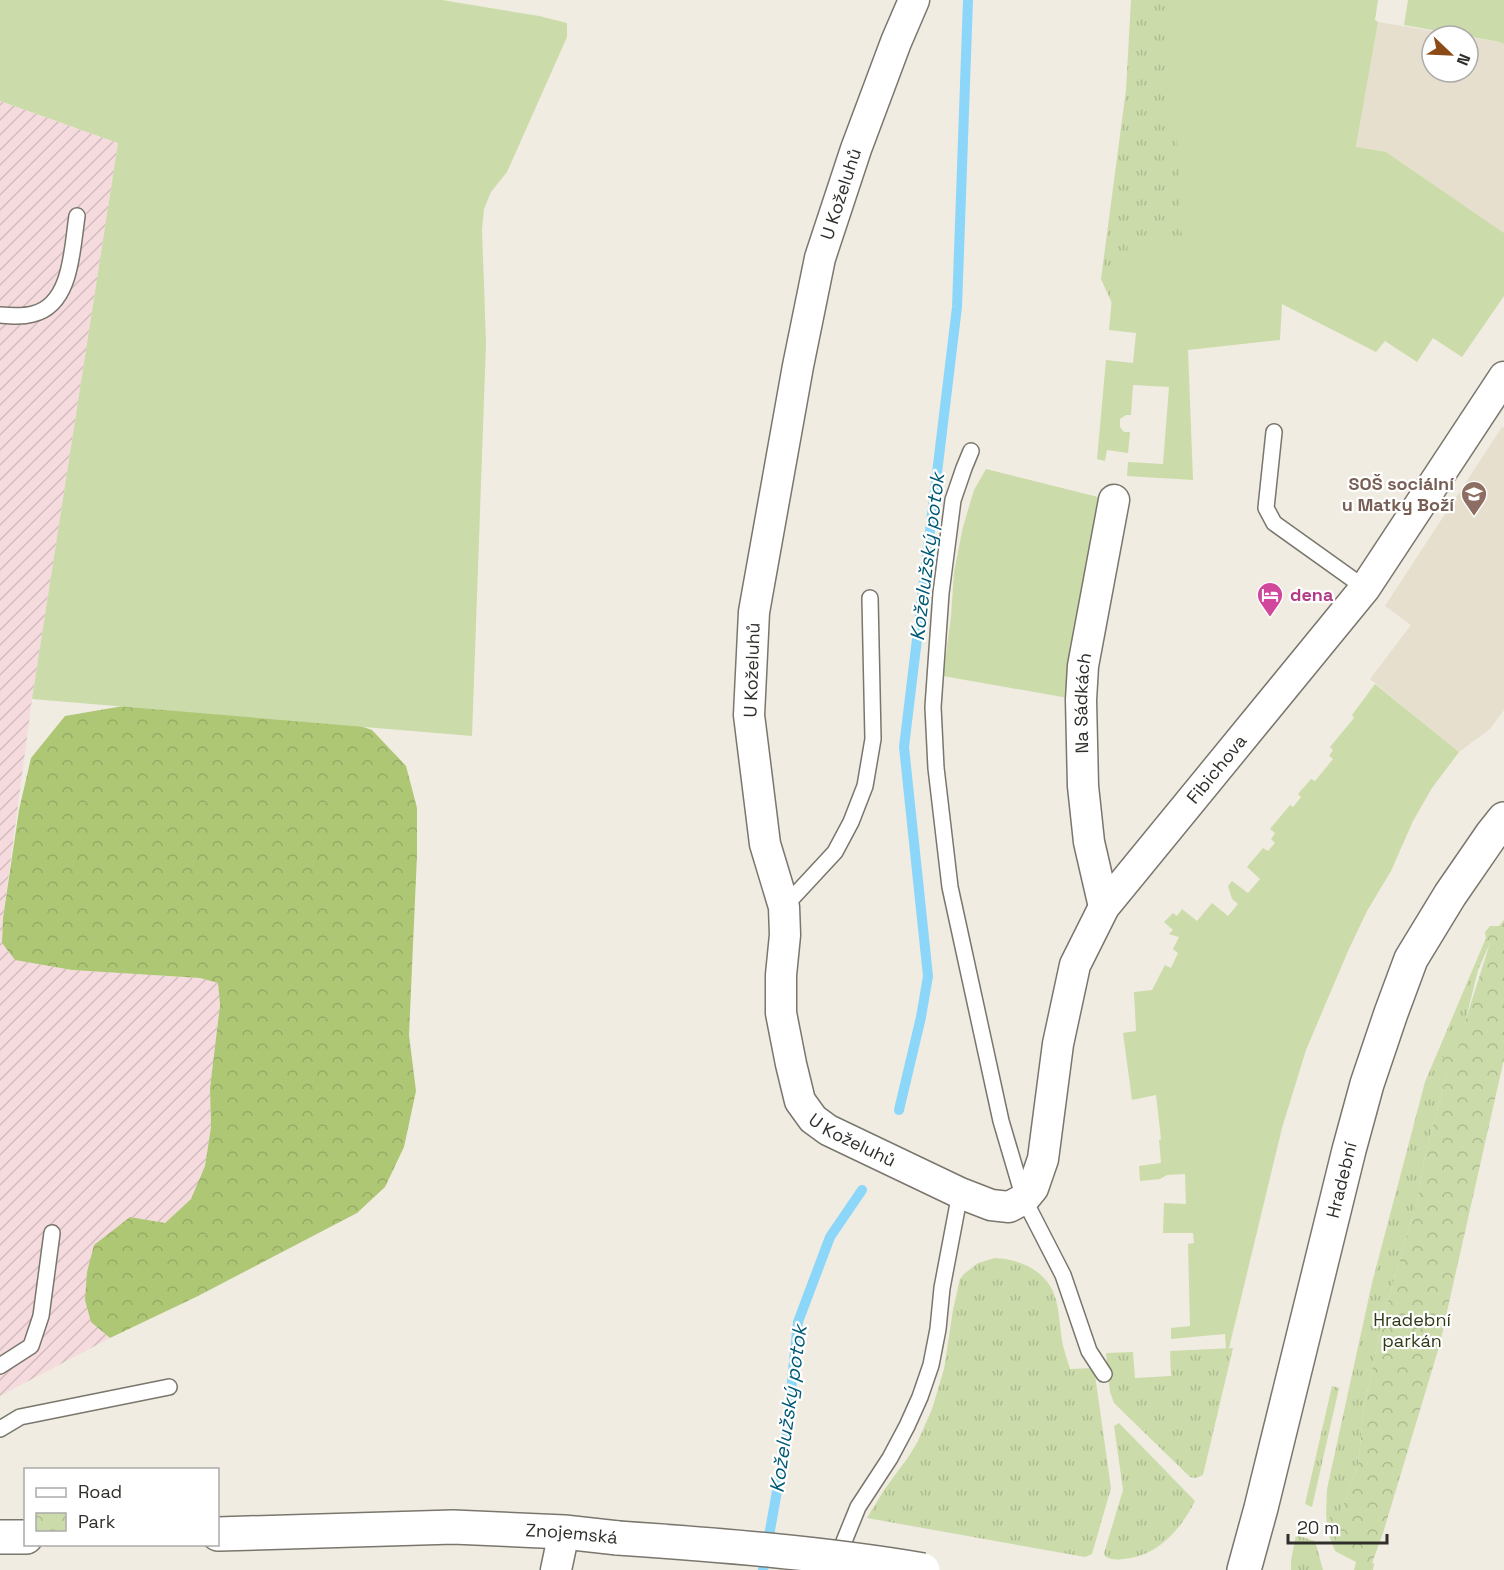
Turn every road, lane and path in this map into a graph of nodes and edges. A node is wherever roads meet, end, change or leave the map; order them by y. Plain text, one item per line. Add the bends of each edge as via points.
1 (914, 0) edge
2 (77, 216) dead end
3 (0, 315) edge
4 (1501, 389) edge
5 (1274, 432) dead end
6 (971, 451) dead end
7 (1114, 500) dead end
8 (1365, 588) junction
9 (870, 598) dead end
10 (1504, 819) edge
11 (1104, 907) junction
12 (784, 908) junction
13 (960, 1193) junction
14 (1024, 1199) junction
15 (52, 1233) dead end
16 (0, 1366) edge
17 (1104, 1374) dead end
18 (169, 1387) dead end
19 (0, 1429) edge
20 (564, 1532) junction
21 (219, 1534) edge
22 (0, 1537) edge
23 (24, 1537) edge
24 (556, 1570) edge
25 (833, 1570) edge
26 (923, 1570) edge
27 (1245, 1570) edge

1 - 12 street, U Koželuhů via 856,149 820,258 754,612 749,715 765,844
2 - 3 lane via 67,277 60,295 35,314
4 - 8 street, Fibichova
5 - 8 lane via 1266,508 1274,524
6 - 14 lane via 953,500 940,593 933,707 936,768 950,887 1001,1121
7 - 11 street, Na Sádkách via 1083,666 1081,700 1089,842
8 - 11 street, Fibichova
9 - 12 lane via 873,739 866,786 835,852
10 - 27 main road, Hradební via 1411,959 1391,1013 1349,1150
11 - 14 street, Fibichova via 1075,965 1058,1044 1043,1159 1033,1188
12 - 13 street, U Koželuhů via 781,1013 800,1101 813,1119 828,1130
13 - 14 street, U Koželuhů via 991,1205 1009,1207
13 - 25 lane via 932,1365 907,1426 858,1507
14 - 17 lane via 1063,1275 1089,1351
15 - 16 lane via 41,1316 31,1346
18 - 19 lane via 20,1417
20 - 21 main road, Znojemská via 453,1527
20 - 24 street
20 - 26 main road, Znojemská, bridge via 760,1548
22 - 23 main road

